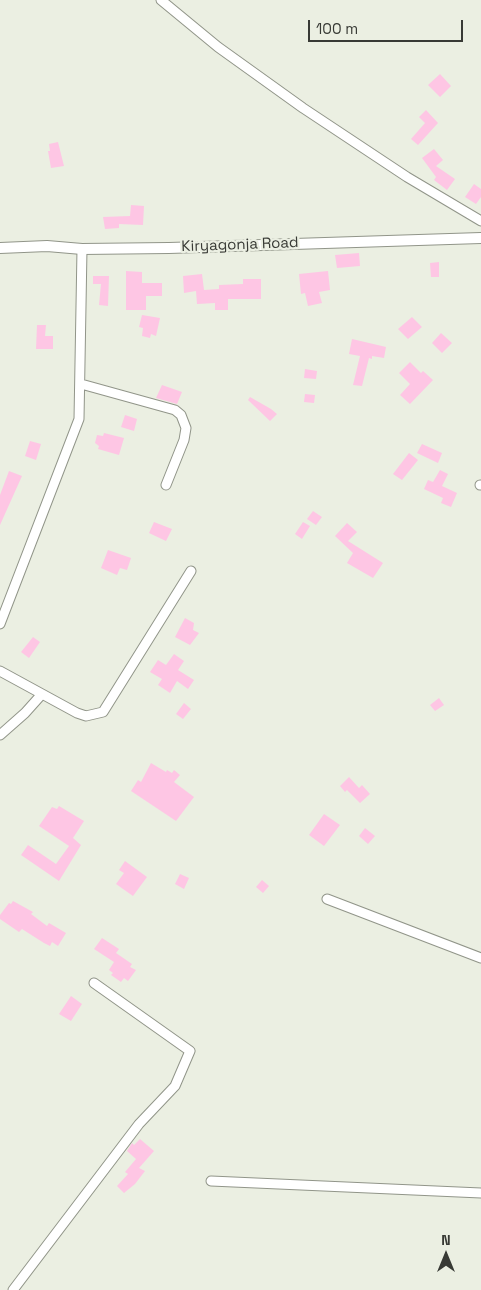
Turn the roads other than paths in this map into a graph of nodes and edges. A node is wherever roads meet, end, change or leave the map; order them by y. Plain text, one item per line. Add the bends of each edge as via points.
1 (161, 0) edge
2 (481, 221) edge
3 (481, 238) edge
4 (0, 248) edge
5 (82, 249) junction
6 (81, 384) junction
7 (166, 485) dead end
8 (191, 571) dead end
9 (0, 624) edge
10 (0, 670) edge
11 (42, 694) junction
12 (0, 735) edge
13 (327, 899) dead end
14 (481, 958) edge
15 (94, 983) dead end
16 (211, 1181) dead end
17 (481, 1193) edge
18 (13, 1290) edge

1 - 2 street via 218,47 303,108 407,177
3 - 5 street, Kiryagonja Road
4 - 5 street, Kiryagonja Road via 47,246
5 - 6 street
6 - 7 street via 175,410 181,415 186,428 184,440
6 - 9 street via 76,428
8 - 11 street via 103,712 86,716
10 - 11 street
11 - 12 street
13 - 14 street
15 - 18 street via 190,1051 175,1086 139,1124
16 - 17 street

